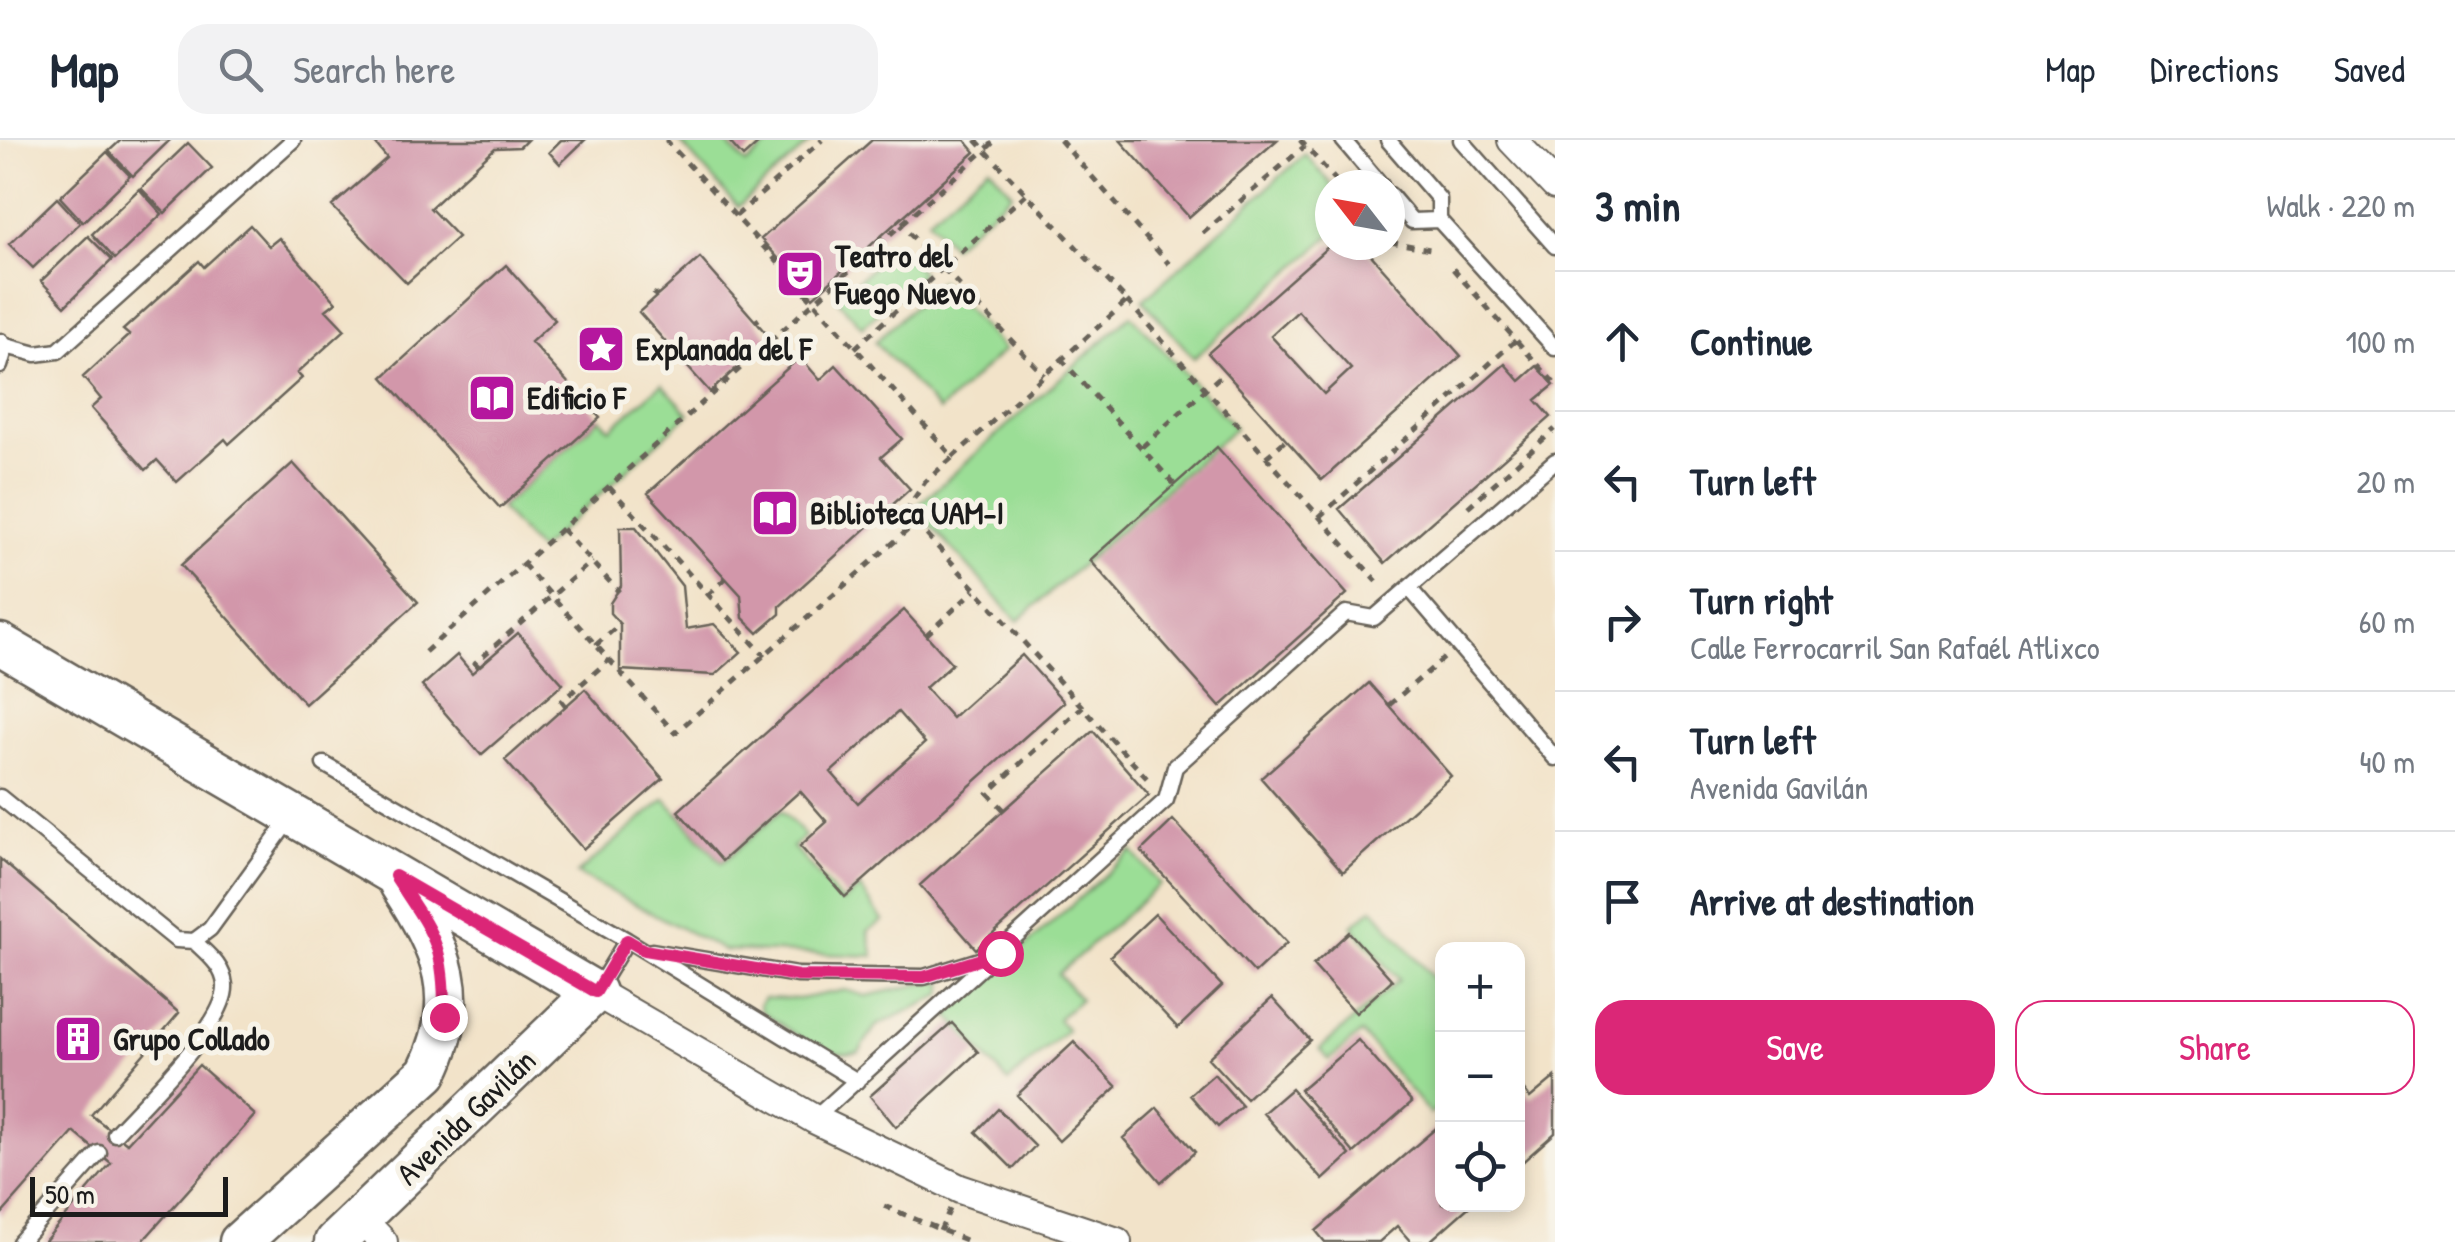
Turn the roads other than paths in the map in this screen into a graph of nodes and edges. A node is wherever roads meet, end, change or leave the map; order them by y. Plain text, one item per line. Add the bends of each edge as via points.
1 (293, 140) edge
2 (1343, 140) edge
3 (1388, 140) edge
4 (1462, 140) edge
5 (1512, 140) edge
6 (1368, 170) edge
7 (1555, 185) edge
8 (1405, 213) edge
9 (1439, 220) junction
10 (1555, 246) edge
11 (3, 343) edge
12 (1555, 348) edge
13 (0, 366) edge
14 (1555, 462) edge
15 (1410, 588) junction
16 (0, 644) edge
17 (1555, 758) edge
18 (324, 764) dead end
19 (0, 797) edge
20 (293, 816) junction
21 (395, 876) junction
22 (627, 940) junction
23 (194, 941) junction
24 (644, 950) junction
25 (1000, 953) junction
26 (596, 992) junction
27 (857, 1082) junction
28 (814, 1119) junction
29 (115, 1134) dead end
30 (99, 1152) dead end
31 (353, 1236) edge
32 (20, 1242) edge
33 (240, 1242) edge
34 (1118, 1242) edge

1 - 11 lane via 58,351 36,354
2 - 6 lane
3 - 9 lane via 1439,200
4 - 10 lane
5 - 7 street
8 - 9 lane via 1412,221
9 - 12 lane
11 - 13 lane
14 - 15 lane
15 - 17 lane
15 - 25 lane via 1374,618 1346,614 1175,767 1166,800
16 - 20 main road
18 - 22 lane
19 - 23 lane via 163,933
20 - 21 main road
20 - 23 lane
21 - 26 main road
21 - 33 main road, Avenida Gavilán via 434,935 444,964 440,1047 427,1073
22 - 24 lane
22 - 26 lane
23 - 29 lane via 219,964 226,986 220,1008
24 - 25 lane via 798,976 924,977
24 - 27 lane
25 - 27 lane
26 - 28 street
26 - 31 main road, Avenida Gavilán
27 - 28 lane
28 - 34 street via 960,1188
30 - 32 lane

